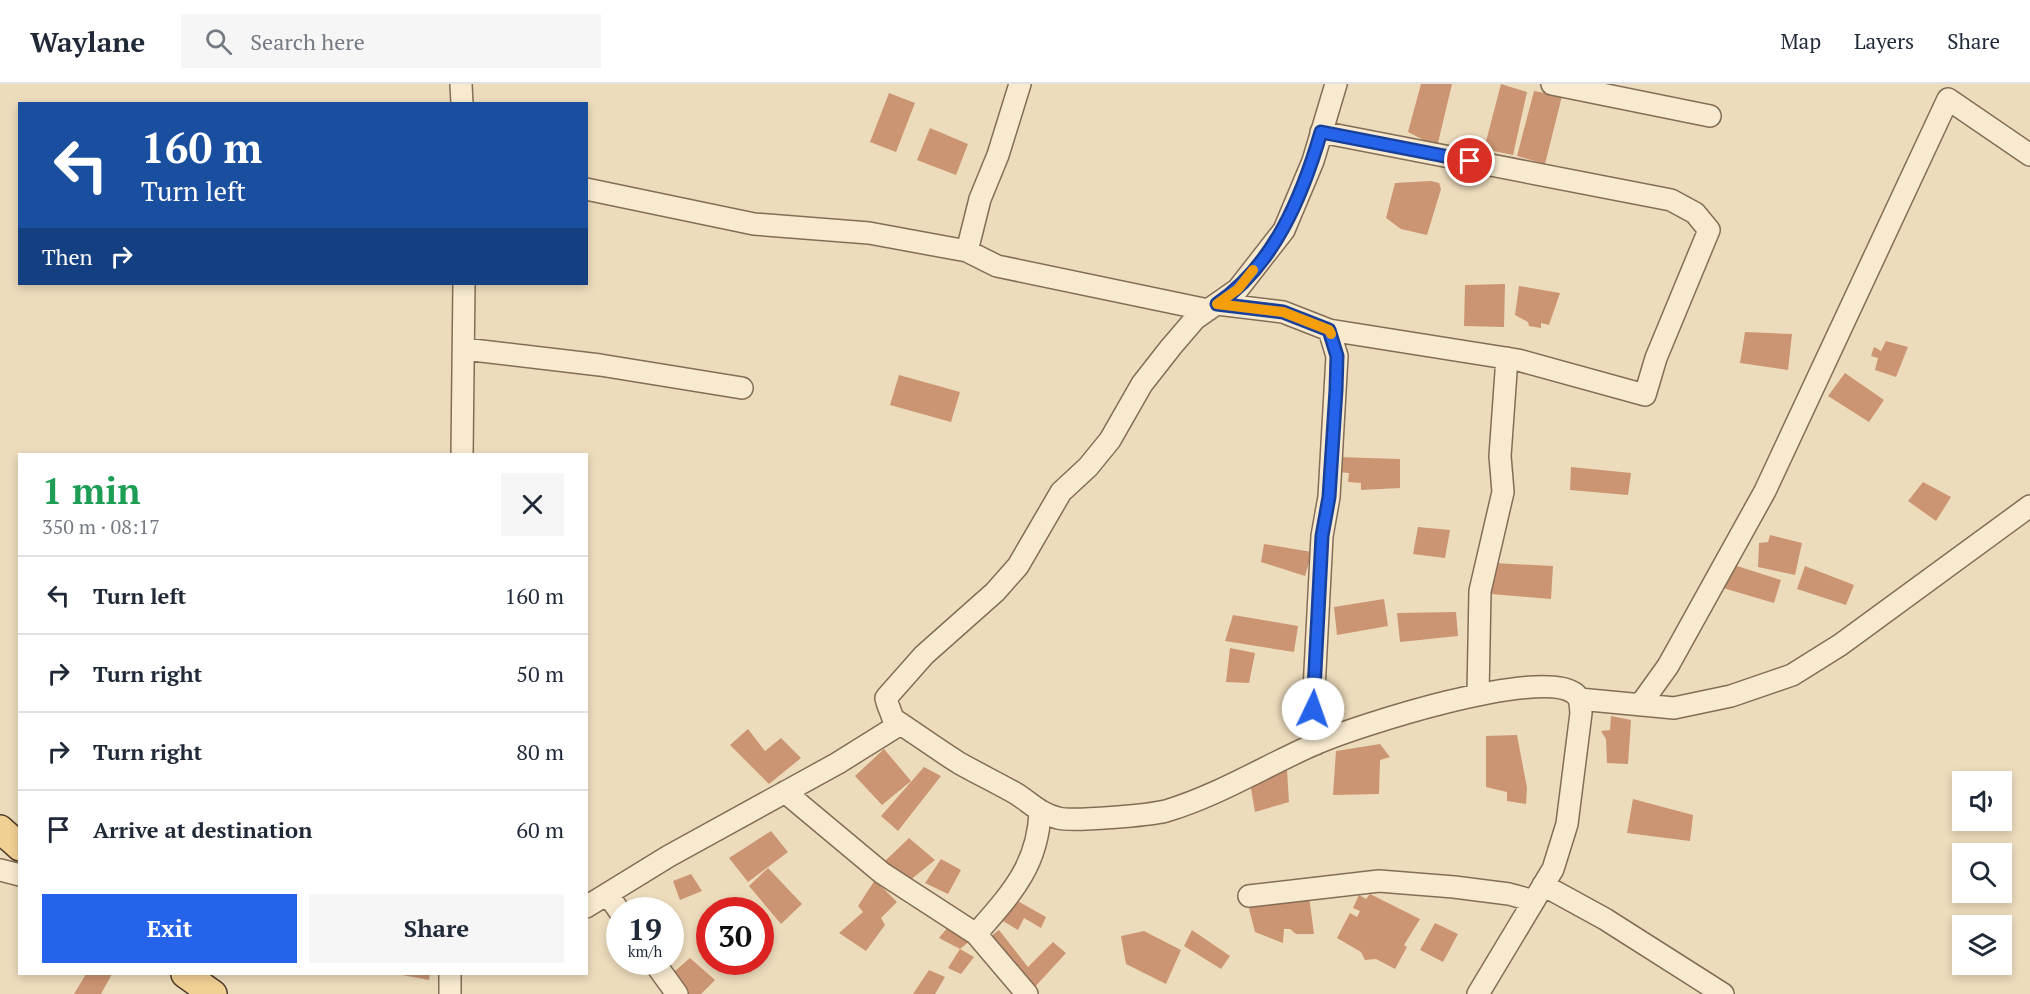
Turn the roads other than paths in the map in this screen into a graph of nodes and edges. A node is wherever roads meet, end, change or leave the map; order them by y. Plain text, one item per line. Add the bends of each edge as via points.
1 (461, 84) edge
2 (1020, 84) edge
3 (1336, 84) edge
4 (1551, 84) edge
5 (462, 102) edge
6 (1710, 116) dead end
7 (1321, 132) junction
8 (2030, 155) edge
9 (588, 189) edge
10 (967, 251) junction
11 (464, 285) edge
12 (1213, 307) junction
13 (1329, 330) junction
14 (464, 349) junction
15 (1507, 358) junction
16 (742, 388) dead end
17 (462, 453) edge
18 (2030, 506) edge
19 (1478, 694) junction
20 (1580, 699) junction
21 (1641, 705) junction
22 (895, 720) junction
23 (1316, 744) junction
24 (785, 792) junction
25 (1040, 812) junction
26 (0, 829) edge
27 (18, 845) edge
28 (0, 870) edge
29 (18, 874) edge
30 (1538, 893) junction
31 (1249, 896) dead end
32 (621, 897) edge
33 (606, 904) edge
34 (588, 907) edge
35 (976, 934) junction
36 (186, 975) edge
37 (450, 975) edge
38 (663, 975) edge
39 (213, 994) edge
40 (450, 994) edge
41 (677, 994) edge
42 (1028, 994) edge
43 (1478, 994) edge
44 (1723, 994) edge

1 - 5 street
2 - 10 street via 980,199
3 - 7 street
4 - 6 street
7 - 12 street via 1313,162 1284,230 1238,289
7 - 15 street via 1671,200 1695,213 1709,230 1656,358 1645,395
8 - 21 street via 1948,99 1765,491 1668,666
9 - 10 street via 754,224 869,234
10 - 12 street via 997,266
11 - 14 street
12 - 13 street via 1283,312
12 - 22 street via 1195,319 1142,384 1110,441 1061,492 1018,566 995,592 924,655 886,698
13 - 15 street
13 - 23 street via 1337,367 1322,547 1313,709
14 - 16 street via 600,365
14 - 17 street
15 - 19 street via 1500,456 1503,492 1480,591
18 - 21 street via 1840,645 1792,675 1731,696 1674,708
19 - 20 street via 1563,687
19 - 23 street
20 - 21 street
20 - 30 street via 1568,824 1553,869
22 - 24 street via 894,728 870,744
22 - 25 street
23 - 25 street via 1222,790 1163,812 1059,819
24 - 32 street via 669,856
24 - 35 street via 882,873
25 - 35 street via 1039,835 1026,869 1011,894
26 - 27 main road
28 - 29 street
30 - 31 street via 1509,894 1379,881
30 - 43 street
30 - 44 street via 1605,919
33 - 34 street
35 - 42 street
36 - 39 main road
37 - 40 street
38 - 41 street

